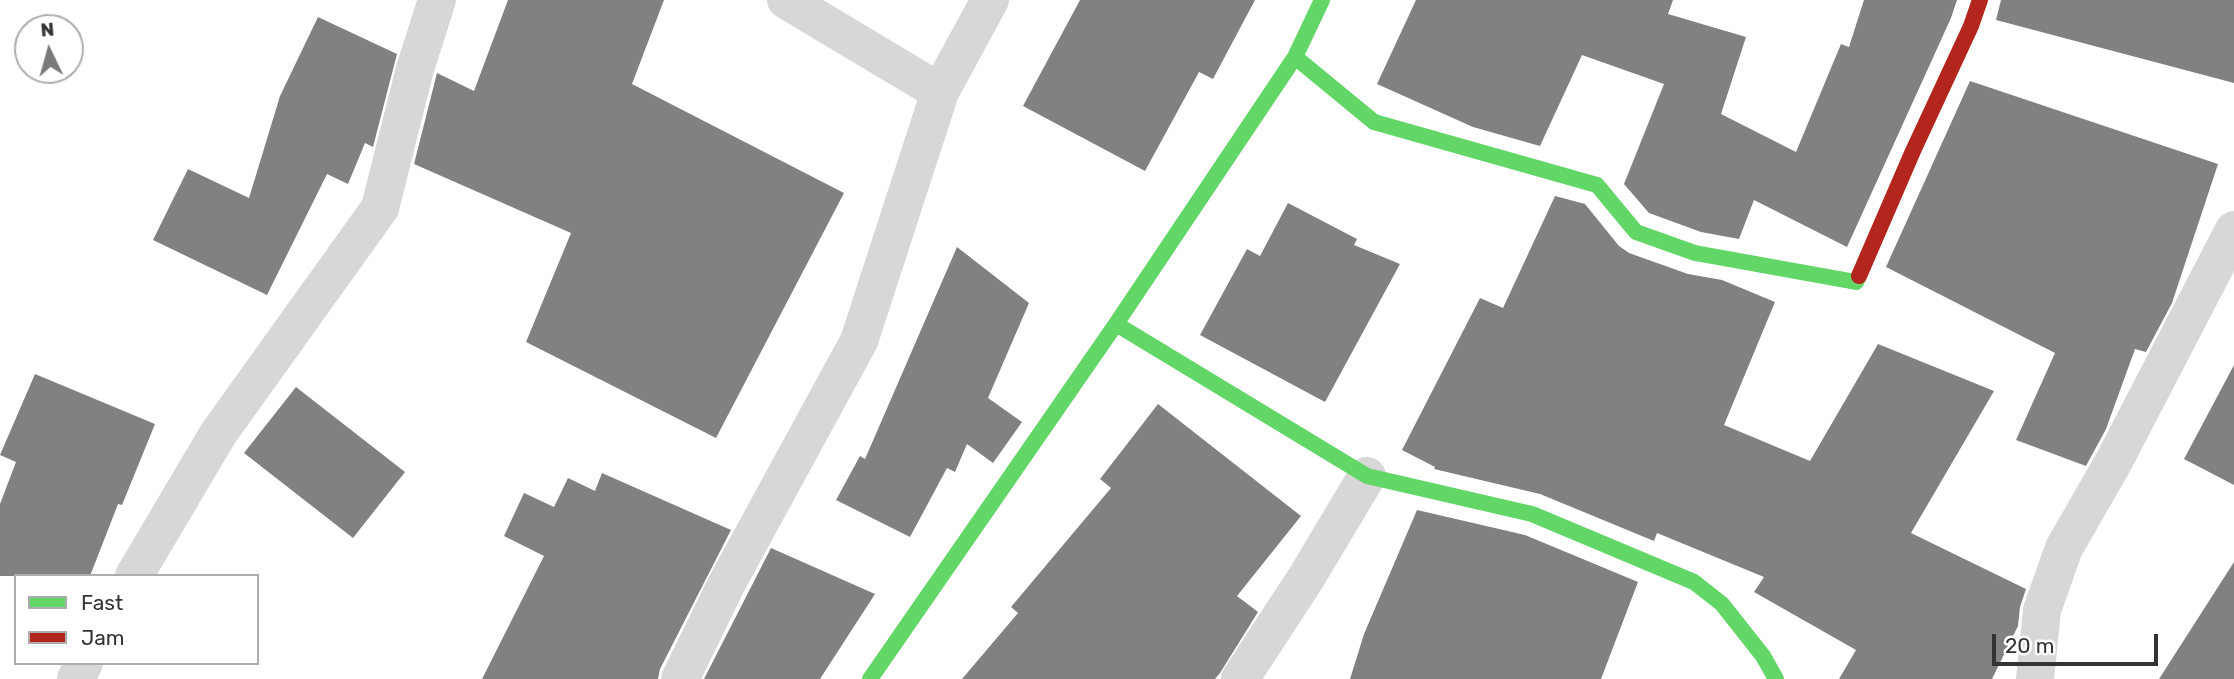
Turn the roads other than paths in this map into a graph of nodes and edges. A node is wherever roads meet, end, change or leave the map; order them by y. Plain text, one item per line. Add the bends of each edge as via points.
1 (437, 0) edge
2 (786, 0) edge
3 (990, 0) edge
4 (1980, 0) edge
5 (1321, 1) edge
6 (1295, 57) junction
7 (940, 92) junction
8 (2234, 230) edge
9 (1116, 324) junction
10 (1367, 476) junction
11 (135, 574) edge
12 (680, 679) edge
13 (870, 679) edge
14 (1240, 679) edge
15 (1776, 679) edge
16 (2035, 679) edge

1 - 11 street via 380,208 219,434
2 - 7 street
3 - 7 street
4 - 6 street via 1856,282 1695,253 1636,232 1597,185 1374,121
5 - 6 street
6 - 9 street
7 - 12 street via 859,341
8 - 16 street via 2064,548 2042,610
9 - 10 street
9 - 13 street
10 - 14 street
10 - 15 street via 1532,514 1694,582 1722,604

